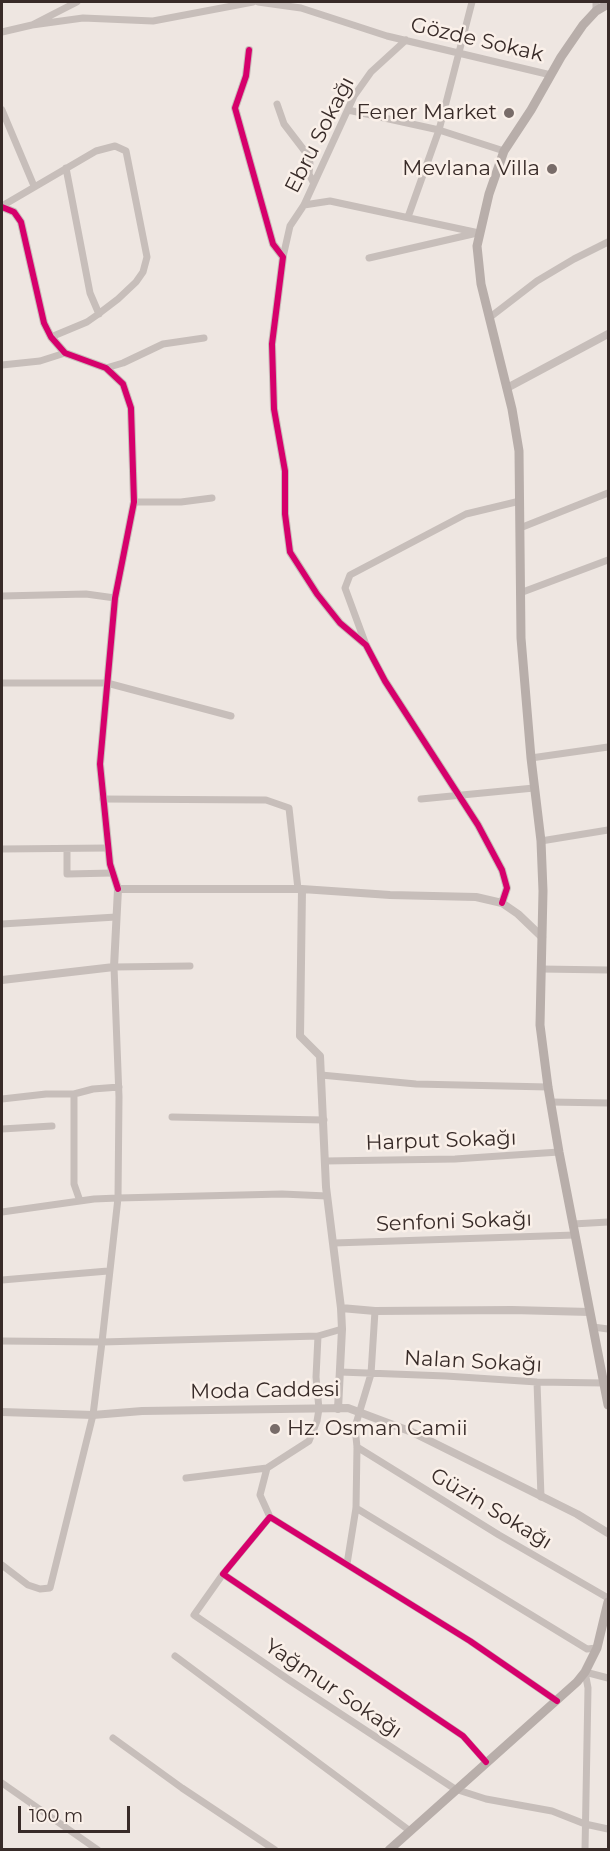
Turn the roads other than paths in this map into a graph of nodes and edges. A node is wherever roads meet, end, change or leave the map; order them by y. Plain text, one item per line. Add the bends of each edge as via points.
1 (77, 2) edge
2 (255, 2) edge
3 (278, 2) edge
4 (472, 2) edge
5 (609, 4) edge
6 (596, 6) edge
7 (32, 25) junction
8 (2, 32) edge
9 (406, 40) junction
10 (249, 50) dead end
11 (460, 53) junction
12 (550, 75) junction
13 (277, 104) dead end
14 (2, 110) edge
15 (348, 110) junction
16 (439, 130) junction
17 (504, 151) junction
18 (66, 168) junction
19 (313, 182) junction
20 (34, 186) junction
21 (304, 205) junction
22 (2, 206) edge
23 (408, 217) junction
24 (479, 233) junction
25 (609, 242) edge
26 (283, 257) junction
27 (369, 258) dead end
28 (99, 314) junction
29 (489, 318) junction
30 (609, 334) edge
31 (51, 337) junction
32 (204, 338) dead end
33 (65, 353) junction
34 (2, 365) edge
35 (106, 368) junction
36 (507, 388) junction
37 (609, 493) edge
38 (212, 498) dead end
39 (520, 501) junction
40 (134, 502) junction
41 (520, 528) junction
42 (609, 560) edge
43 (520, 593) junction
44 (2, 596) edge
45 (115, 598) junction
46 (366, 645) junction
47 (2, 683) edge
48 (107, 683) junction
49 (231, 716) dead end
50 (609, 747) edge
51 (531, 758) junction
52 (534, 788) junction
53 (459, 796) junction
54 (103, 799) junction
55 (421, 799) dead end
56 (609, 830) edge
57 (541, 841) junction
58 (108, 848) junction
59 (2, 849) edge
60 (67, 849) junction
61 (113, 873) junction
62 (118, 888) junction
63 (300, 889) junction
64 (502, 903) junction
65 (116, 917) junction
66 (2, 924) edge
67 (542, 937) junction
68 (190, 966) dead end
69 (114, 967) junction
70 (541, 969) junction
71 (609, 970) edge
72 (2, 980) edge
73 (321, 1075) junction
74 (119, 1087) junction
75 (548, 1087) junction
76 (74, 1094) junction
77 (2, 1099) edge
78 (550, 1102) junction
79 (609, 1103) edge
80 (172, 1117) dead end
81 (324, 1119) junction
82 (52, 1125) dead end
83 (2, 1129) edge
84 (559, 1152) junction
85 (325, 1161) junction
86 (327, 1196) junction
87 (118, 1198) junction
88 (80, 1201) junction
89 (2, 1212) edge
90 (609, 1222) edge
91 (573, 1224) junction
92 (575, 1235) junction
93 (334, 1243) junction
94 (108, 1271) junction
95 (2, 1280) edge
96 (341, 1308) junction
97 (375, 1311) junction
98 (590, 1312) junction
99 (593, 1327) junction
100 (342, 1329) junction
101 (609, 1329) edge
102 (318, 1336) junction
103 (2, 1341) edge
104 (102, 1342) junction
105 (340, 1372) junction
106 (371, 1374) junction
107 (537, 1382) junction
108 (604, 1383) junction
109 (609, 1405) edge
110 (319, 1409) junction
111 (338, 1409) junction
112 (360, 1411) junction
113 (2, 1412) edge
114 (93, 1415) junction
115 (357, 1447) junction
116 (267, 1468) junction
117 (186, 1478) dead end
118 (541, 1497) junction
119 (356, 1508) junction
120 (270, 1517) junction
121 (609, 1533) edge
122 (347, 1564) junction
123 (2, 1565) edge
124 (223, 1574) junction
125 (608, 1604) edge
126 (597, 1648) junction
127 (175, 1656) dead end
128 (585, 1672) junction
129 (609, 1678) edge
130 (557, 1701) junction
131 (113, 1738) dead end
132 (486, 1762) junction
133 (2, 1783) edge
134 (454, 1789) junction
135 (585, 1824) junction
136 (609, 1829) edge
137 (410, 1831) junction
138 (98, 1850) edge
139 (275, 1850) edge
140 (389, 1850) edge
141 (585, 1850) edge

1 - 7 street
2 - 3 street, Gözde Sokak
2 - 7 street, Gözde Sokak via 153,21 83,18
3 - 9 street, Gözde Sokak
4 - 11 street
5 - 6 main road
6 - 12 main road
7 - 8 street
9 - 11 street, Gözde Sokak
9 - 15 street, Ebru Sokağı via 371,72
10 - 26 street via 246,76 235,108 273,244
11 - 12 street, Gözde Sokak
11 - 16 street
12 - 17 main road
13 - 19 street via 284,124 307,154
14 - 20 street
15 - 16 street
15 - 19 street, Ebru Sokağı
16 - 17 street
16 - 23 street
17 - 24 main road
18 - 20 street
18 - 28 street via 90,293
18 - 28 street via 96,151 115,146 126,151 147,256 136,282
19 - 21 street, Ebru Sokağı
20 - 22 street
21 - 23 street via 330,201
21 - 26 street, Ebru Sokağı via 290,226
22 - 31 street via 14,212 21,222 44,323
23 - 24 street
24 - 27 street
24 - 29 main road via 481,284
25 - 29 street via 537,281
26 - 46 street via 272,344 274,409 285,471 290,552 340,623
28 - 31 street
29 - 36 main road
30 - 36 street
31 - 33 street
32 - 35 street via 163,344
33 - 34 street via 40,361
33 - 35 street
35 - 40 street via 123,384 131,408
36 - 39 main road via 519,451
37 - 41 street
38 - 40 street
39 - 41 main road
39 - 46 street via 466,514 350,575 345,588
40 - 45 street
41 - 43 main road
42 - 43 street
43 - 51 main road
44 - 45 street via 86,594
45 - 48 street
46 - 53 street
47 - 48 street
48 - 49 street
48 - 54 street via 100,764
50 - 51 street
51 - 52 main road
52 - 53 street
52 - 57 main road
53 - 55 street
53 - 64 street via 502,870 507,888
54 - 58 street
54 - 63 street via 266,800 290,808
56 - 57 street
57 - 67 main road
58 - 60 street
58 - 61 street
59 - 60 street
60 - 61 street via 67,874
61 - 62 street
62 - 63 street
62 - 65 street
63 - 64 street via 476,897
63 - 73 street via 300,1036 320,1056
64 - 67 street
65 - 66 street
65 - 69 street
67 - 70 main road
68 - 69 street
69 - 72 street
69 - 74 street
70 - 71 street
70 - 75 main road via 540,1025
73 - 75 street via 416,1084
73 - 81 street
74 - 76 street
74 - 87 street
75 - 78 main road
76 - 77 street
76 - 88 street via 74,1184
78 - 79 street
78 - 84 main road
80 - 81 street
81 - 85 street
82 - 83 street
84 - 85 street, Harput Sokağı
84 - 91 main road
85 - 86 street
86 - 87 street
86 - 93 street
87 - 88 street
87 - 94 street
88 - 89 street
90 - 91 street
91 - 92 main road
92 - 93 street, Senfoni Sokağı
92 - 98 main road
93 - 96 street
94 - 95 street
94 - 104 street
96 - 97 street
96 - 100 street
97 - 98 street
97 - 106 street
98 - 99 main road
99 - 101 street
99 - 108 main road
100 - 102 street
100 - 105 street
102 - 104 street
102 - 110 street
103 - 104 street
104 - 114 street
105 - 106 street, Nalan Sokağı
105 - 111 street
106 - 107 street, Nalan Sokağı
106 - 112 street
107 - 108 street, Nalan Sokağı
107 - 118 street
108 - 109 main road
110 - 111 street, Moda Caddesi
110 - 114 street, Moda Caddesi
110 - 116 street via 309,1441
111 - 112 street, Moda Caddesi
112 - 115 street via 355,1426
112 - 118 street, Moda Caddesi via 412,1432
113 - 114 street, Moda Caddesi
114 - 123 street via 50,1588 28,1585
115 - 119 street
115 - 125 street, Güzin Sokağı
116 - 117 street
116 - 120 street via 260,1495
118 - 121 street, Moda Caddesi
119 - 122 street
119 - 126 street via 587,1649
120 - 122 street
120 - 124 street
122 - 130 street
124 - 132 street via 463,1736
124 - 134 street, Yağmur Sokağı via 194,1615
125 - 126 main road
126 - 128 main road
127 - 137 street
128 - 129 street
128 - 130 main road
128 - 135 street
130 - 132 main road
131 - 139 street
132 - 134 main road
133 - 138 street
134 - 135 street, Yağmur Sokağı via 552,1811
134 - 137 main road
135 - 136 street, Yağmur Sokağı
135 - 141 street
137 - 140 main road

